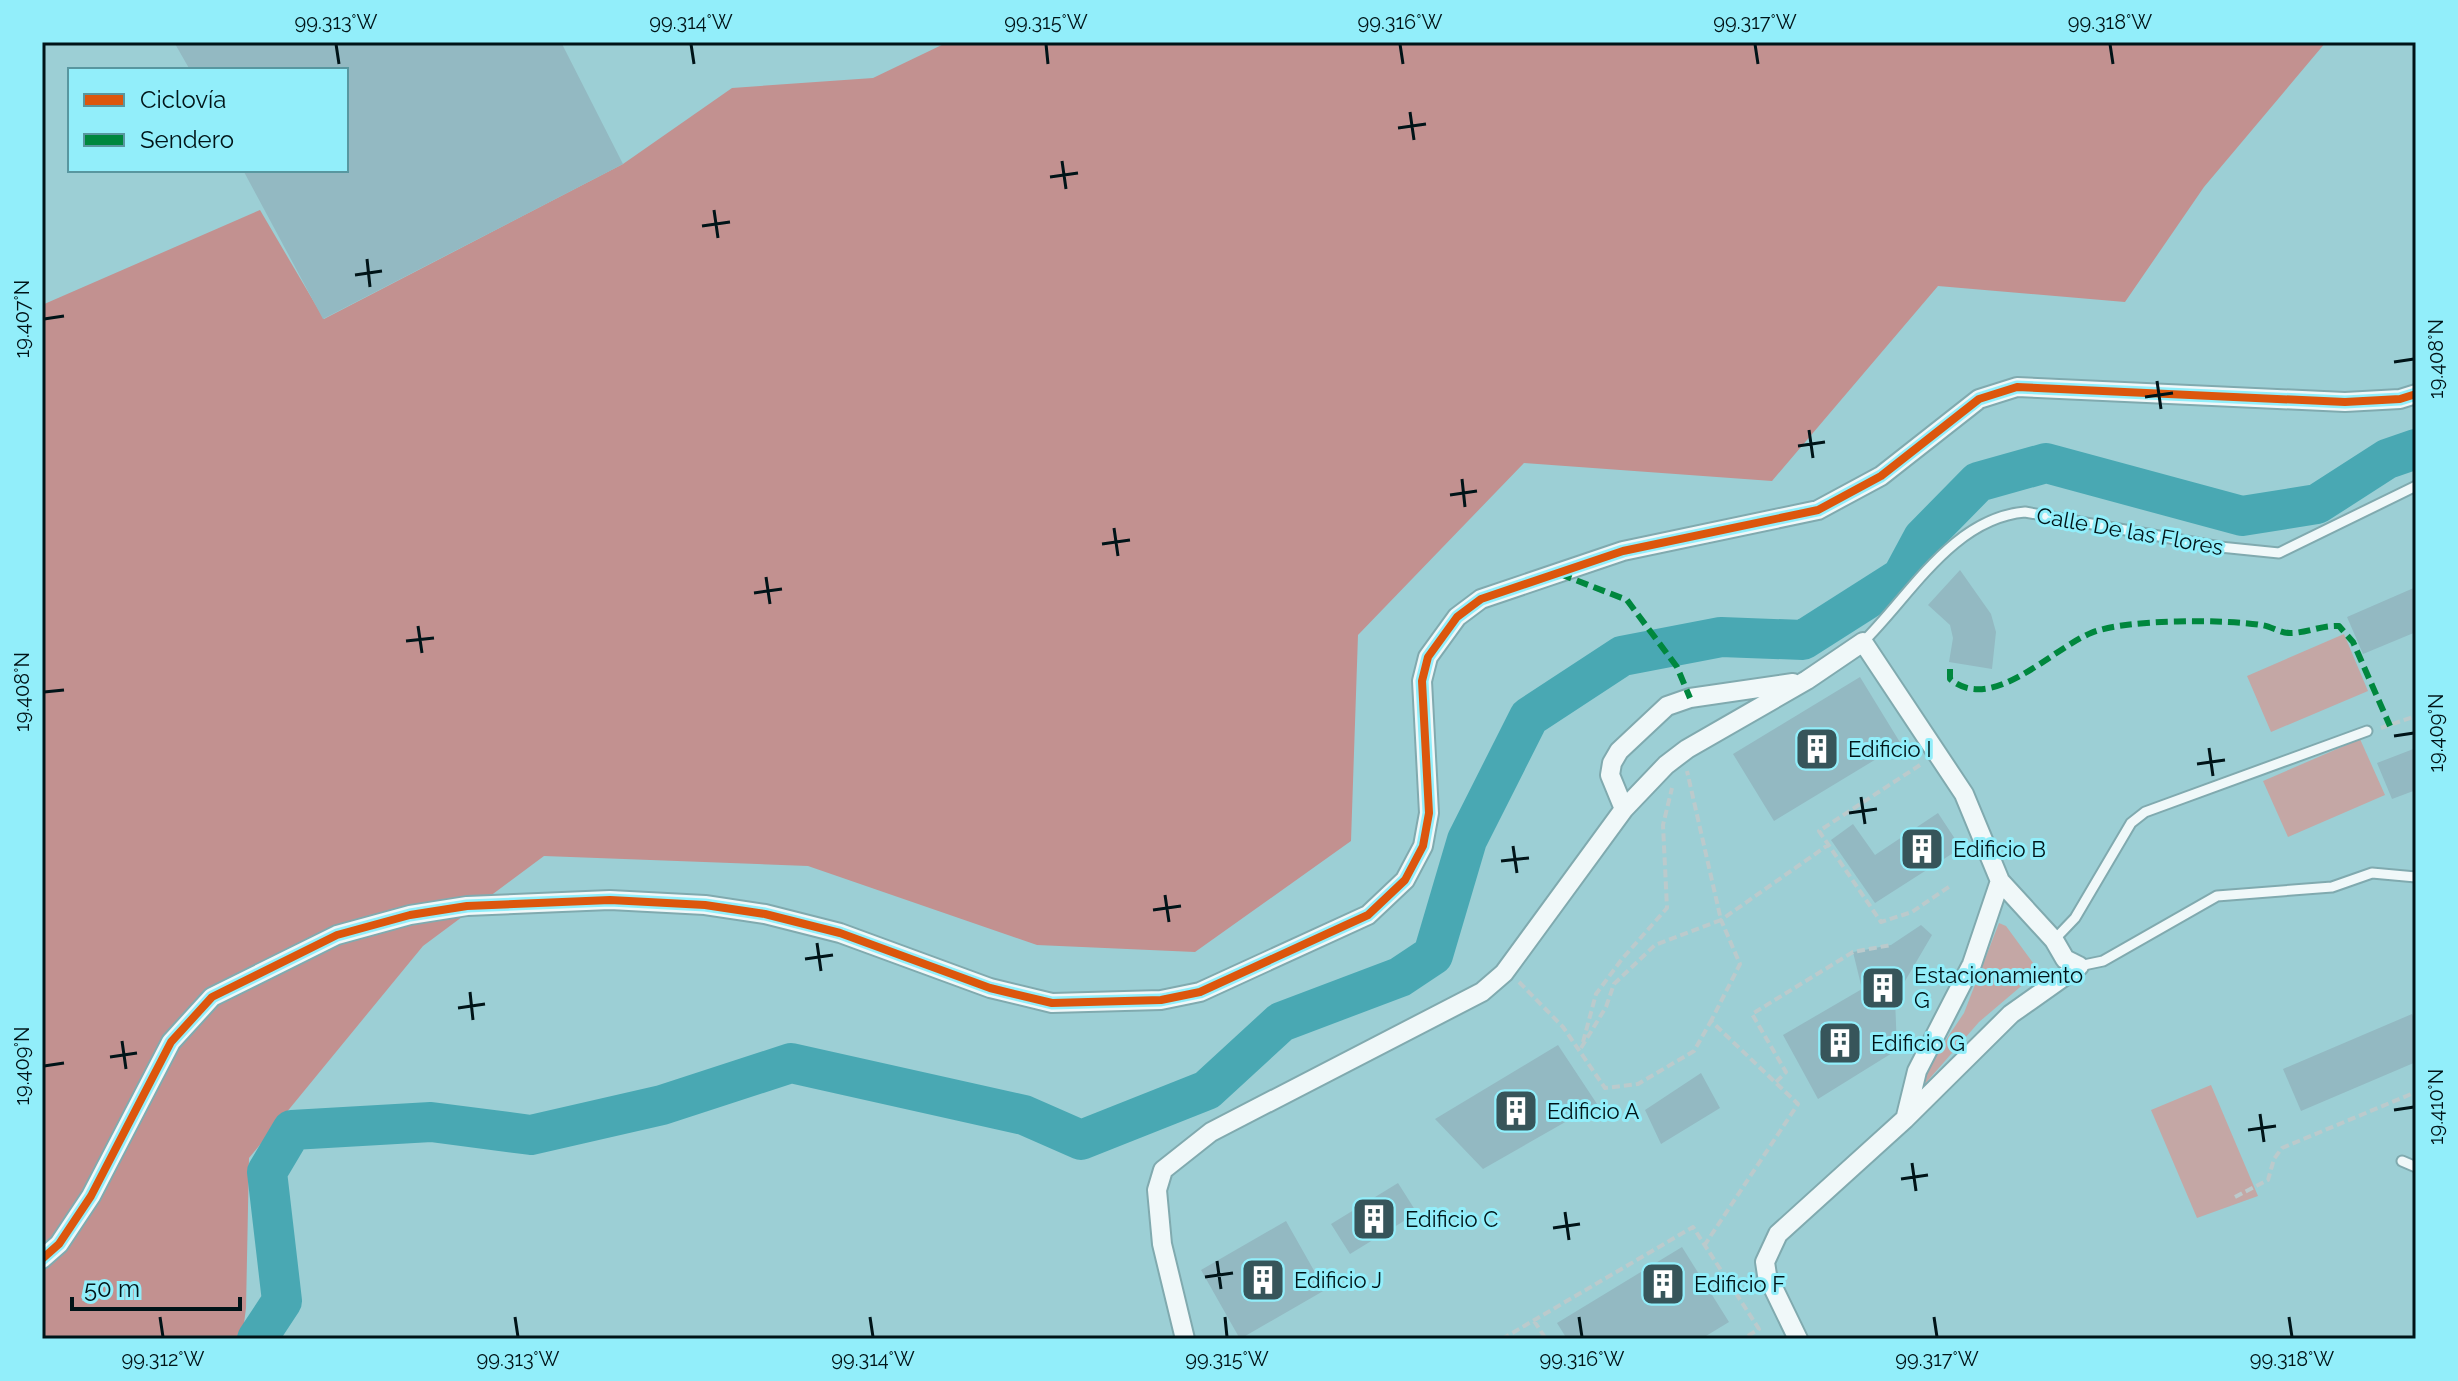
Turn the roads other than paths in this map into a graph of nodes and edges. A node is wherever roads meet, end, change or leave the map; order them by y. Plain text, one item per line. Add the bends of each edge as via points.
1 (2416, 394) edge
2 (2416, 486) edge
3 (1863, 642) junction
4 (1807, 680) junction
5 (2367, 731) road end
6 (1624, 809) junction
7 (2416, 877) edge
8 (2000, 881) junction
9 (2054, 940) junction
10 (2079, 966) junction
11 (1905, 1119) junction
12 (2402, 1161) dead end
13 (2416, 1167) edge
14 (42, 1259) edge
15 (1185, 1339) edge
16 (1798, 1339) edge

1 - 14 street via 2345,402 2017,387 1979,399 1881,476 1818,510 1623,551 1481,599 1457,617 1428,657 1422,681 1429,813 1423,846 1405,880 1368,915 1200,992 1161,1000 1052,1003 990,988 840,933 765,914 689,904 610,900 467,906 337,935 212,997 171,1042 91,1196 59,1244
2 - 3 lane, Calle De las Flores via 2279,553 2008,513 1937,558
3 - 4 street
3 - 8 street via 1964,794
4 - 6 street via 1687,749
4 - 6 street via 1667,706 1612,763 1610,775
5 - 9 lane via 2145,812 2131,823 2075,918
6 - 15 street via 1504,973 1467,1002 1211,1132 1163,1170 1157,1190 1162,1244
7 - 10 lane via 2372,873 2332,887 2217,896 2103,961
8 - 9 street
8 - 11 street via 1972,964 1917,1071
9 - 10 street via 2065,959
10 - 11 street via 2011,1014
11 - 16 street via 1772,1244 1765,1262 1767,1275
12 - 13 lane

